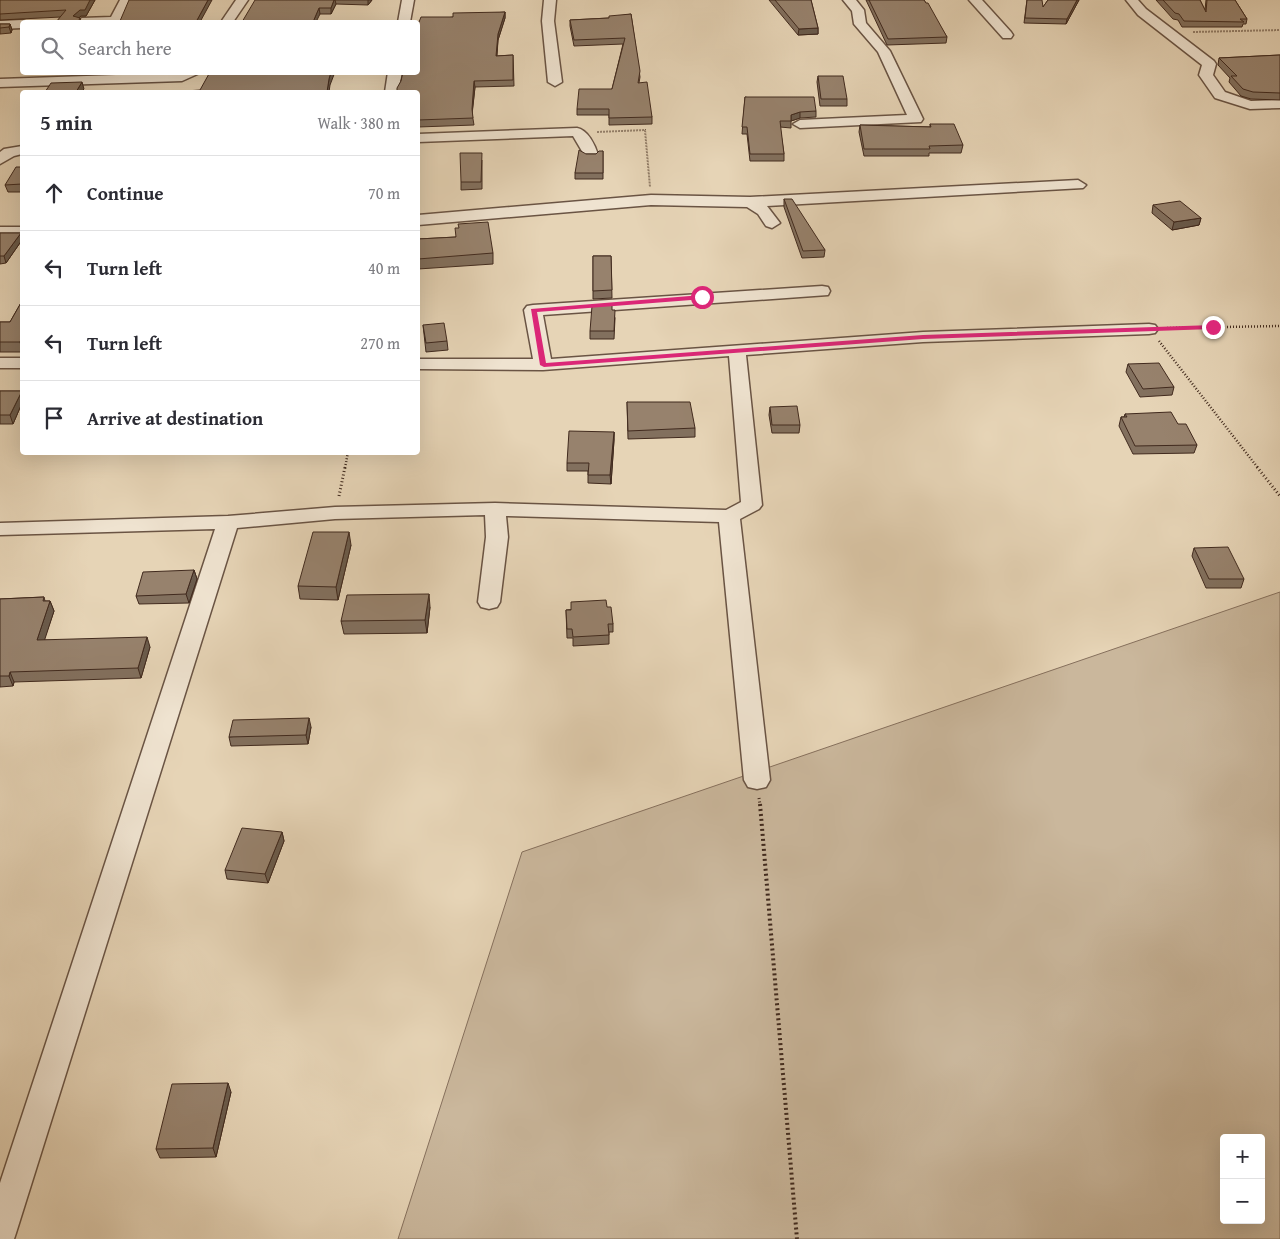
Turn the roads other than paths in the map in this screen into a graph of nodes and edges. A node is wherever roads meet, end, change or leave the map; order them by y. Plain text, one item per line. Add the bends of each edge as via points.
1 (126, 0) edge
2 (242, 0) edge
3 (408, 0) edge
4 (550, 0) edge
5 (849, 0) edge
6 (975, 0) edge
7 (1132, 0) edge
8 (116, 20) edge
9 (229, 20) edge
10 (404, 20) edge
11 (20, 24) edge
12 (0, 25) edge
13 (1007, 35) dead end
14 (188, 75) edge
15 (395, 75) edge
16 (555, 82) dead end
17 (0, 84) edge
18 (392, 90) edge
19 (1280, 104) edge
20 (800, 124) edge
21 (420, 138) edge
22 (20, 150) edge
23 (590, 155) edge
24 (0, 160) edge
25 (1078, 185) dead end
26 (750, 202) junction
27 (420, 220) edge
28 (772, 223) dead end
29 (0, 232) edge
30 (20, 232) edge
31 (822, 291) dead end
32 (1149, 329) road end
33 (737, 350) junction
34 (0, 363) edge
35 (20, 363) edge
36 (420, 364) edge
37 (544, 365) junction
38 (496, 509) junction
39 (729, 516) junction
40 (228, 522) junction
41 (0, 529) edge
42 (489, 602) dead end
43 (757, 780) road end
44 (0, 1234) edge

1 - 8 street
2 - 9 street
3 - 10 street
4 - 16 street via 548,21
5 - 20 street via 858,10 860,24 884,51 916,120
6 - 13 street
7 - 19 street via 1142,12 1209,64 1206,75 1220,95 1250,105
11 - 12 street
14 - 17 street
15 - 18 street
21 - 23 street via 577,132 588,146
22 - 24 street via 10,152
25 - 26 street
26 - 27 street via 651,200
26 - 28 street via 764,211
29 - 30 street
31 - 37 street via 534,310
32 - 33 street via 923,337
33 - 37 street
33 - 39 street via 752,505
34 - 35 street
36 - 37 street
38 - 39 street
38 - 40 street via 335,513
38 - 42 street via 497,537
39 - 43 street
40 - 41 street
40 - 44 street

